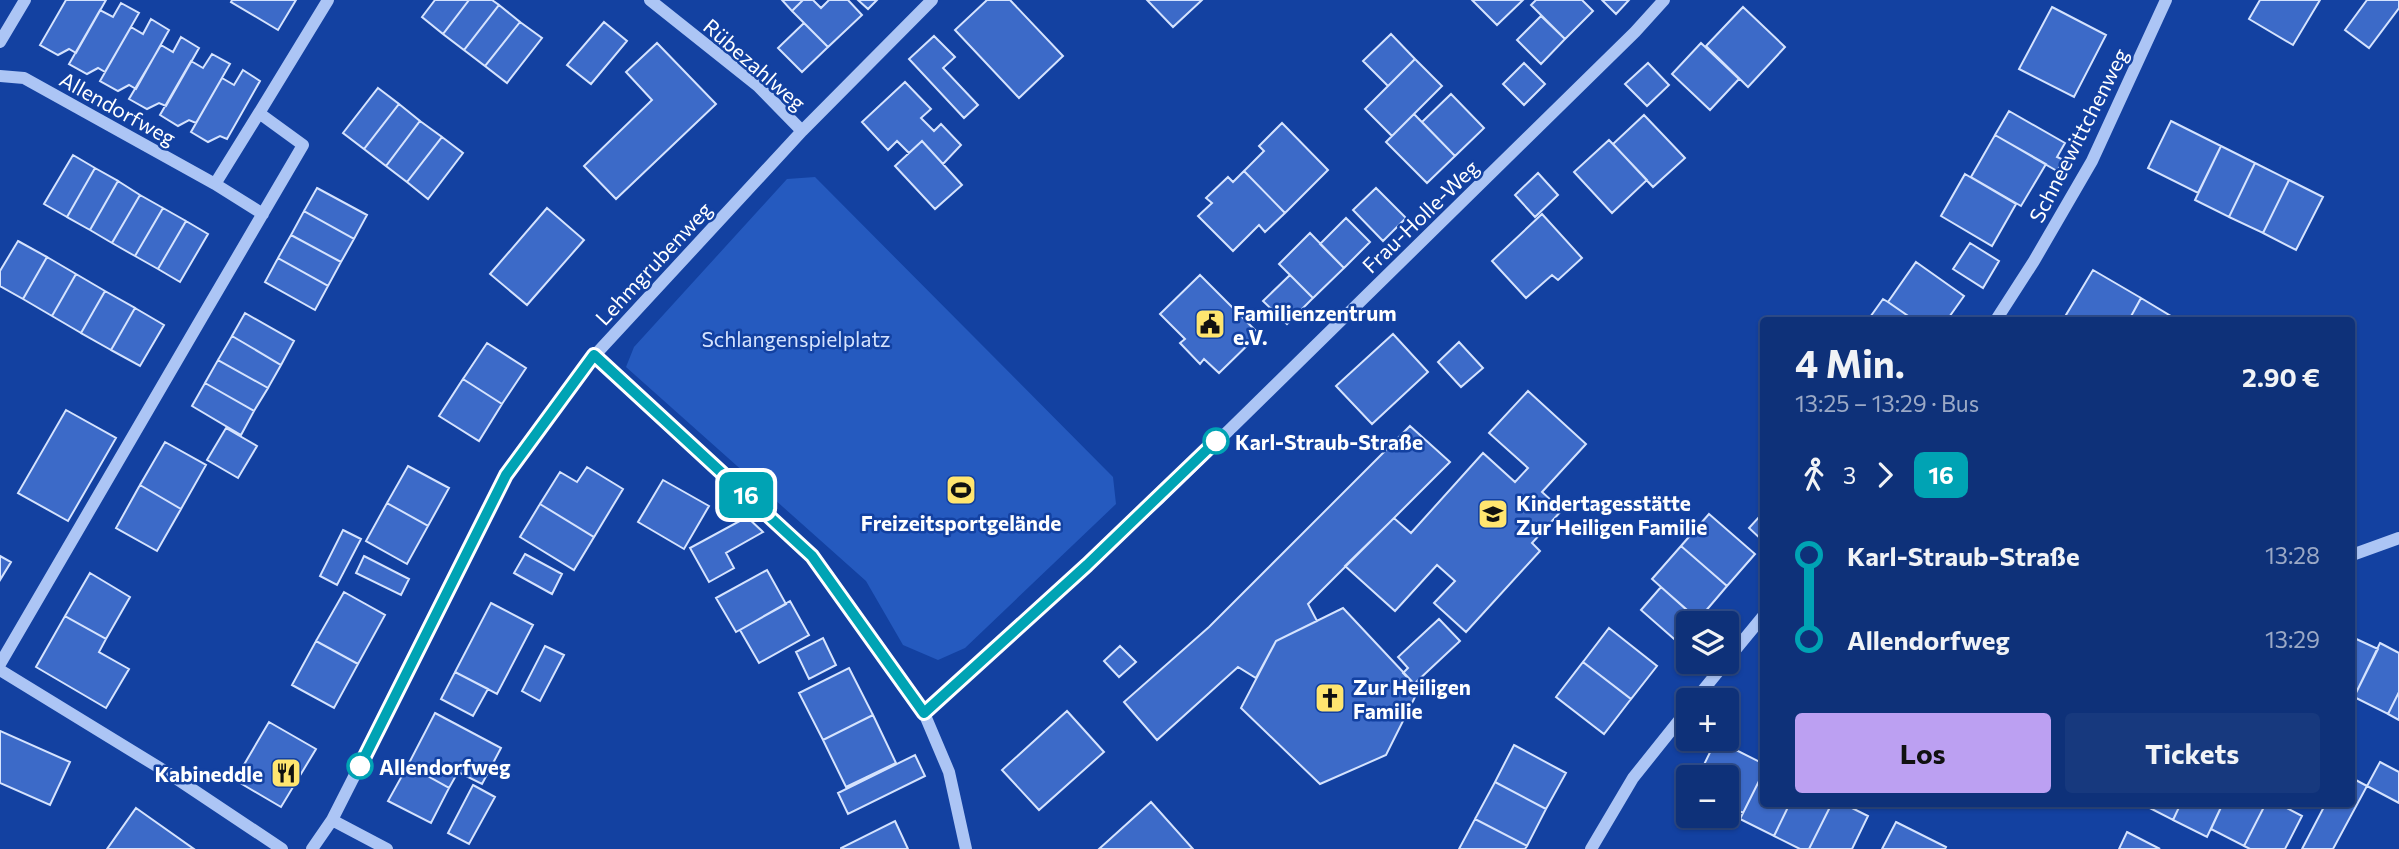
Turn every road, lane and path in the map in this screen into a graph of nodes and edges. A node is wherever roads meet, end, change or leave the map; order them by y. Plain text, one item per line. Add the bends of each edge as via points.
1 (24, 0) edge
2 (328, 0) edge
3 (650, 0) edge
4 (932, 0) edge
5 (1664, 0) edge
6 (2166, 0) edge
7 (0, 42) edge
8 (0, 76) edge
9 (259, 113) junction
10 (802, 131) junction
11 (215, 184) junction
12 (263, 214) junction
13 (1998, 317) edge
14 (594, 355) junction
15 (2399, 538) edge
16 (2355, 554) edge
17 (1760, 620) edge
18 (1739, 646) edge
19 (0, 664) edge
20 (0, 670) edge
21 (1716, 674) edge
22 (1705, 688) edge
23 (924, 713) junction
24 (1676, 724) edge
25 (332, 820) junction
26 (282, 849) edge
27 (312, 849) edge
28 (387, 849) edge
29 (966, 849) edge
30 (1591, 849) edge

1 - 7 street
2 - 9 street
3 - 10 street, Rübezahlweg via 758,86
4 - 10 street, Lehmgrubenweg
5 - 23 street, Frau-Holle-Weg via 1160,498
6 - 13 street, Schneewittchenweg via 2092,161
8 - 11 street, Allendorfweg via 24,78
9 - 11 street
9 - 12 street via 303,145
10 - 14 street, Lehmgrubenweg
11 - 12 street, Allendorfweg
12 - 19 street
14 - 23 street via 812,556
14 - 25 street, Lehmgrubenweg via 506,475
15 - 16 street
17 - 18 street
20 - 26 street
21 - 22 street
23 - 29 street via 949,772
24 - 30 street via 1633,778
25 - 27 street, Lehmgrubenweg
25 - 28 street

